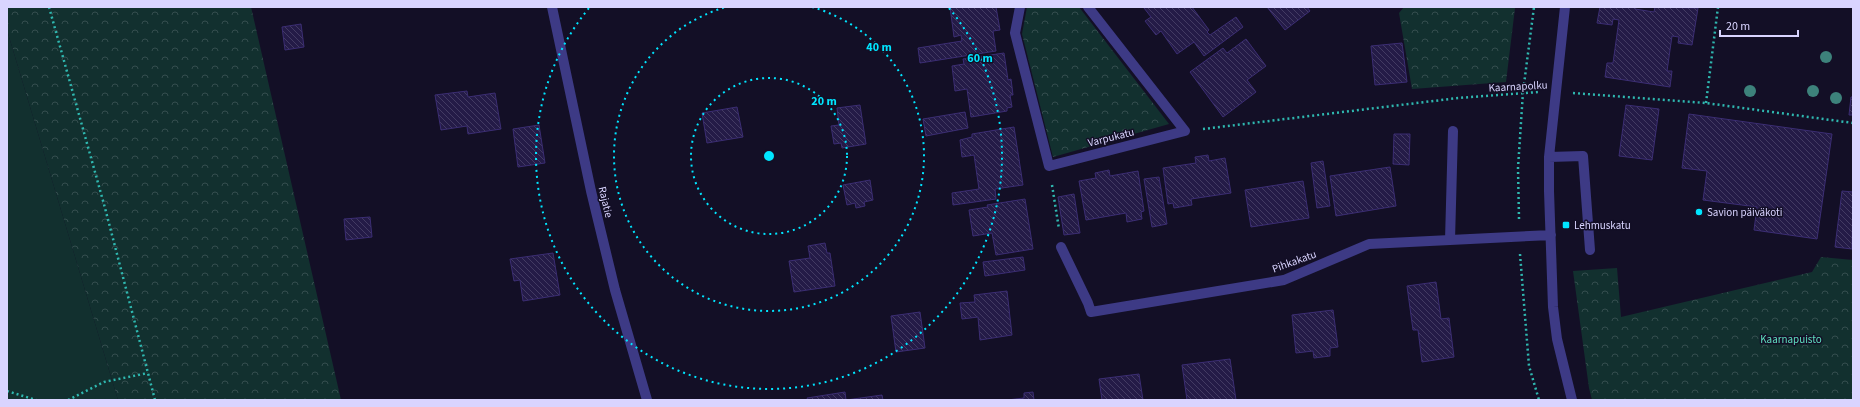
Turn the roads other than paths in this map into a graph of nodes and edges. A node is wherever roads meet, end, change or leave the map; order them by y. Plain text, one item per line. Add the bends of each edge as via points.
1 (552, 7) edge
2 (1020, 7) edge
3 (1088, 7) edge
4 (1565, 7) edge
5 (1453, 130) dead end
6 (1549, 157) junction
7 (1551, 235) junction
8 (1450, 240) junction
9 (1061, 247) road end
10 (1590, 250) dead end
11 (647, 400) edge
12 (1572, 400) edge

1 - 11 street, Rajatie via 608,259
2 - 3 street, Varpukatu via 1015,33 1049,166 1185,131
4 - 6 street
5 - 8 street
6 - 7 street
6 - 10 street via 1583,156
7 - 8 street, Pihkakatu
7 - 12 street via 1553,307 1557,339
8 - 9 street, Pihkakatu via 1369,244 1284,280 1091,312

